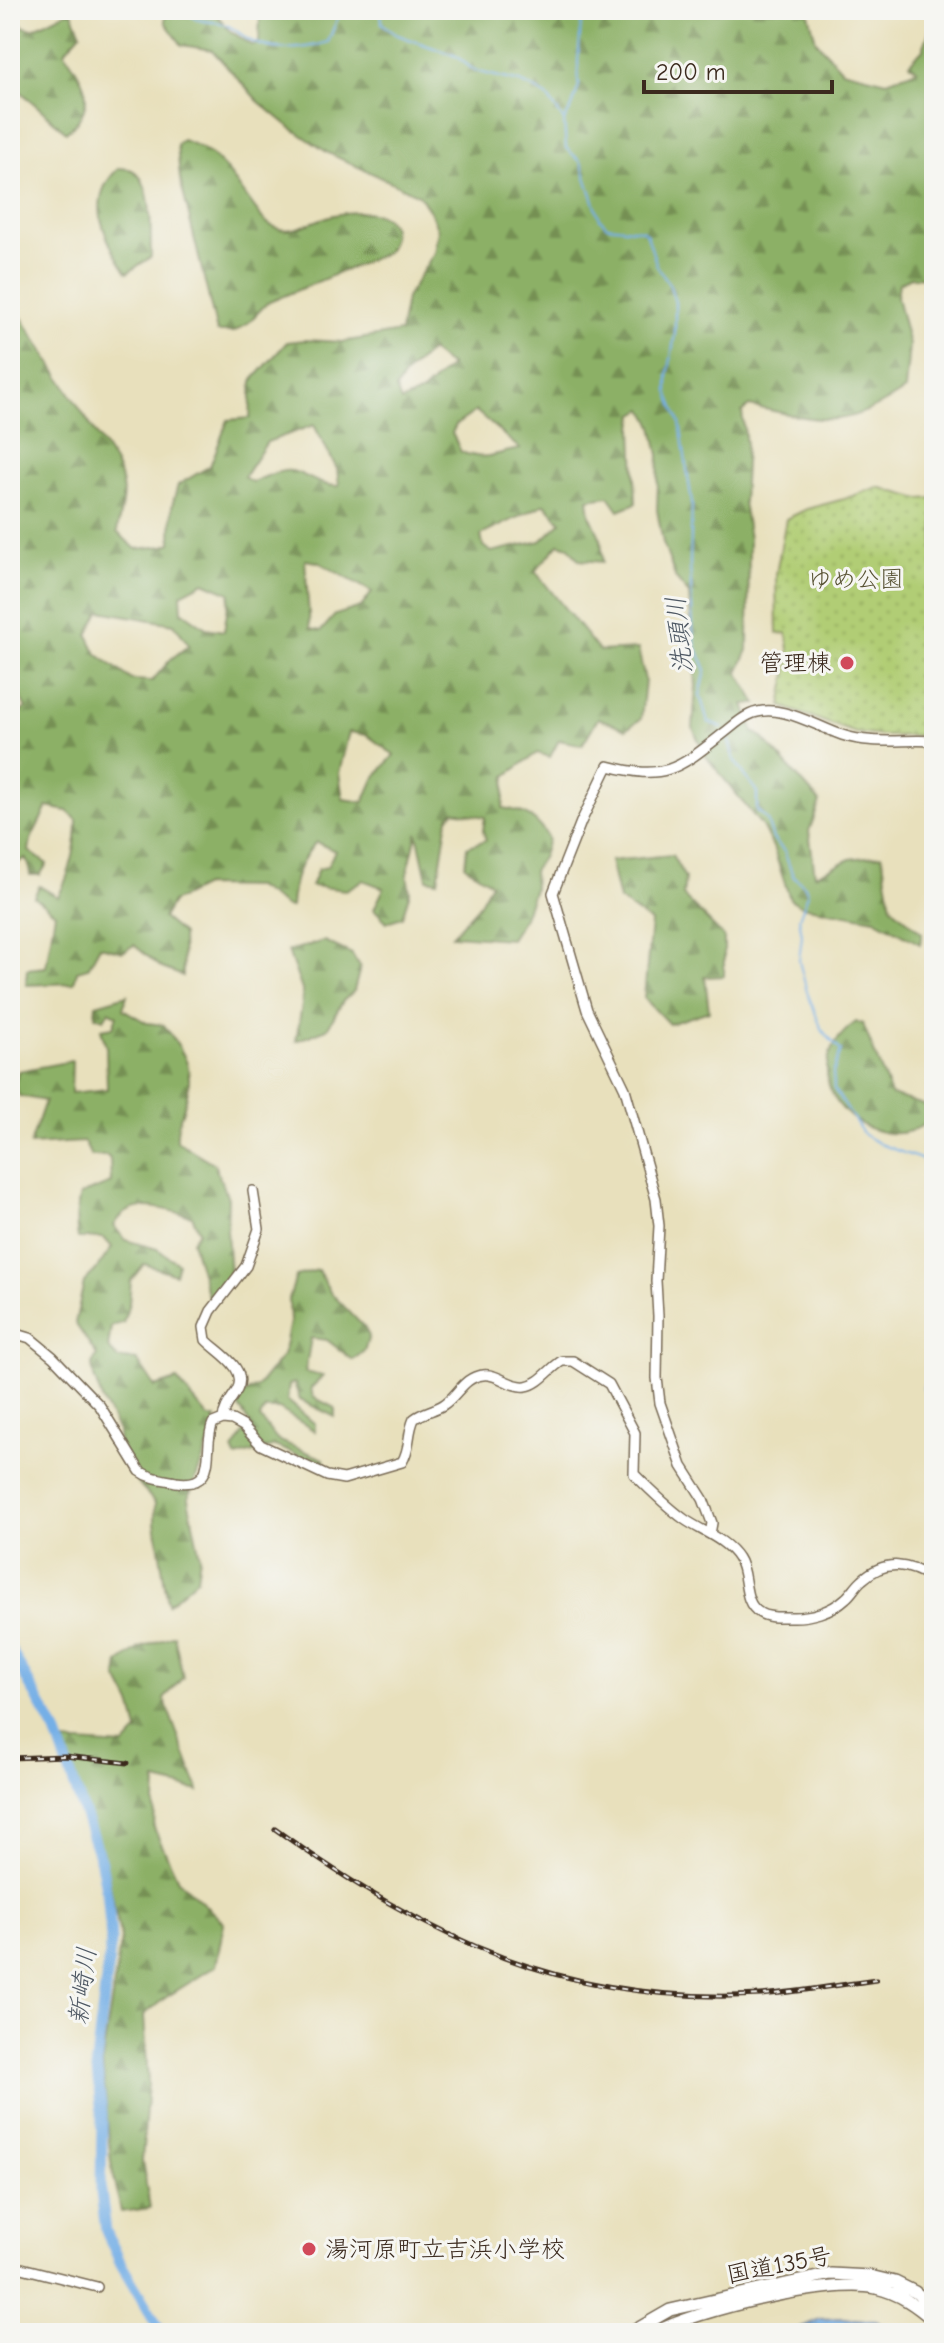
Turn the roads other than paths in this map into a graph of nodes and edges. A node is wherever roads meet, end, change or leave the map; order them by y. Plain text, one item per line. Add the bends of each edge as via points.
1 (934, 741) edge
2 (253, 1191) dead end
3 (10, 1332) edge
4 (223, 1419) junction
5 (710, 1534) junction
6 (934, 1579) edge
7 (10, 2265) edge
8 (97, 2287) dead end
9 (934, 2307) edge
10 (934, 2321) edge
11 (630, 2333) edge
12 (654, 2333) edge

1 - 5 street via 857,739 783,713 762,711 748,715 668,771 651,774 608,766 553,893 587,1010 625,1089 656,1199 660,1403 682,1466 703,1499 712,1523
2 - 4 street via 259,1229 246,1266 204,1327 206,1340 226,1355 239,1379
3 - 4 street via 30,1338 100,1406 149,1477 190,1484 201,1477 211,1451 208,1433
4 - 5 street via 243,1426 261,1445 344,1479 402,1462 414,1419 441,1407 465,1381 496,1376 527,1386 562,1361 573,1361 609,1384 635,1433 634,1474 684,1519
5 - 6 street via 738,1557 749,1601 767,1616 815,1615 835,1607 869,1574 897,1563
7 - 8 street
9 - 11 highway, 国道135号 via 895,2282 831,2274 670,2310
10 - 12 highway via 892,2293 848,2286 717,2310

